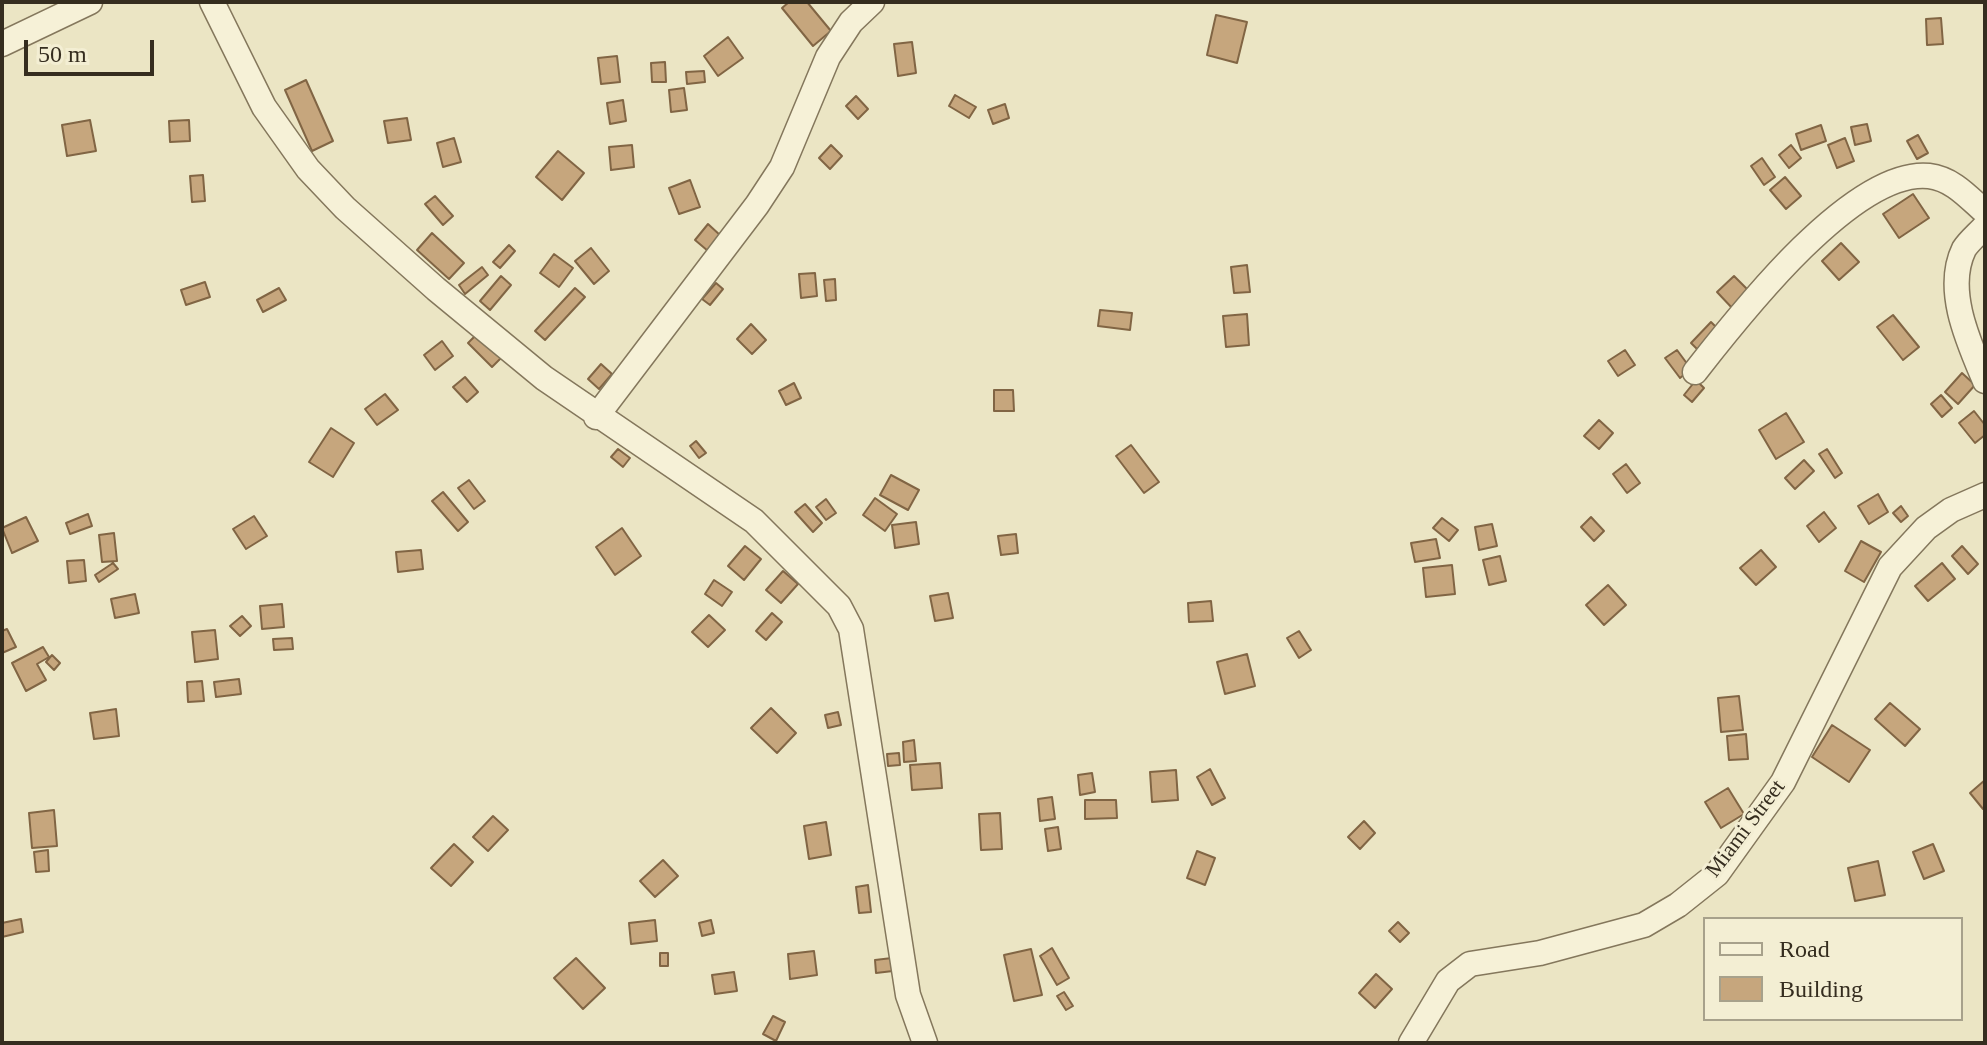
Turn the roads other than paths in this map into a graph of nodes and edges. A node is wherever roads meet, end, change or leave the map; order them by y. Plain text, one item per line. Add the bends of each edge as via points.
1 (90, 2) edge
2 (212, 2) edge
3 (872, 2) edge
4 (2, 44) edge
5 (1985, 212) edge
6 (1985, 226) edge
7 (1695, 372) dead end
8 (1985, 381) edge
9 (596, 417) junction
10 (1985, 495) edge
11 (925, 1043) edge
12 (1411, 1043) edge

1 - 4 street
2 - 9 street via 258,96 308,169 436,289
3 - 9 street via 828,57 782,167 757,205
5 - 7 street via 1955,185 1931,176 1901,180 1869,196 1829,223 1775,274
6 - 8 street via 1965,248 1959,268 1966,336
9 - 11 street via 754,521 805,568 846,617 908,995
10 - 12 street, Miami Street via 1926,528 1890,567 1783,782 1717,874 1644,925 1540,953 1470,964 1448,981

